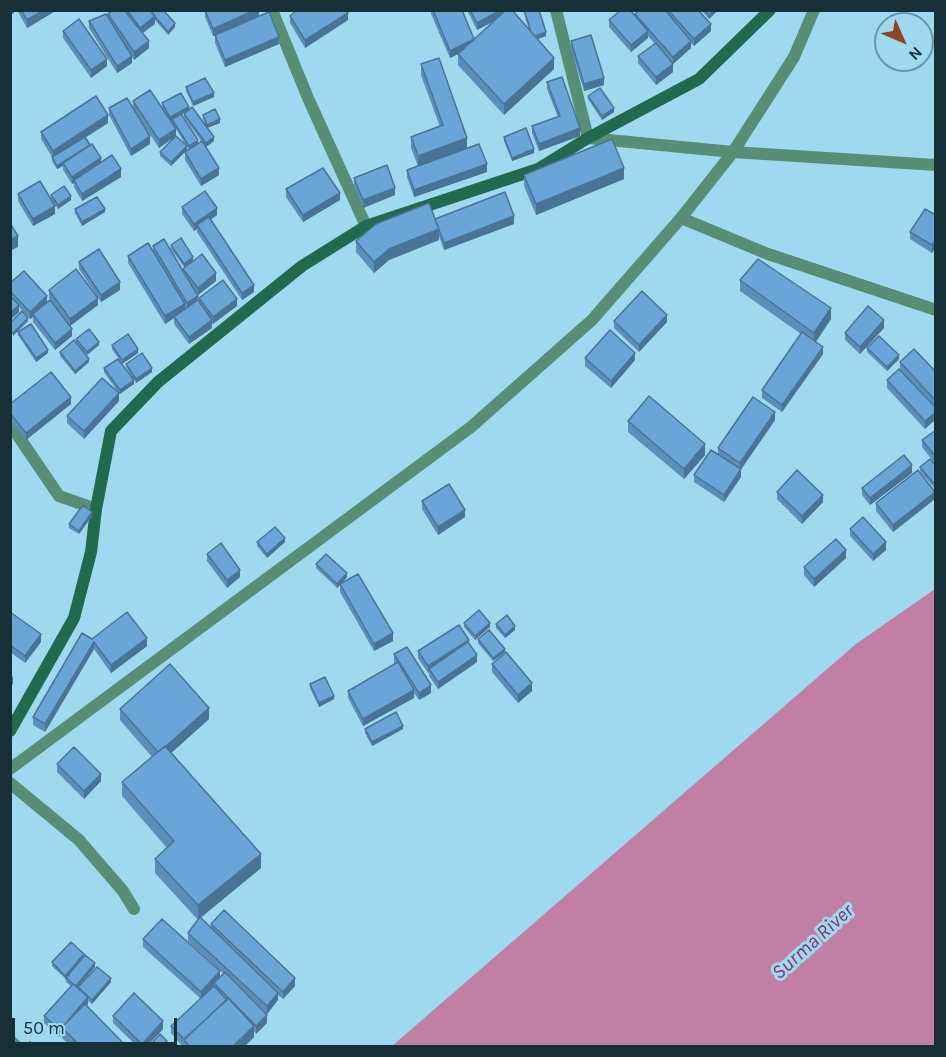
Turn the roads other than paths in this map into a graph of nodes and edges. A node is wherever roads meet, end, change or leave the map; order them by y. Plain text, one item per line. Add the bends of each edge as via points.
1 (272, 10) edge
2 (556, 10) edge
3 (770, 10) edge
4 (814, 10) edge
5 (588, 138) junction
6 (733, 152) junction
7 (936, 165) edge
8 (681, 218) junction
9 (366, 226) junction
10 (936, 310) edge
11 (10, 424) edge
12 (96, 509) junction
13 (10, 731) edge
14 (10, 769) edge
15 (10, 783) edge
16 (134, 909) dead end
17 (10, 1040) edge
18 (16, 1047) edge

1 - 9 street
2 - 5 street
3 - 5 street via 699,79
4 - 6 street via 794,57
5 - 6 street
5 - 9 street via 538,169
6 - 7 street
6 - 8 street
8 - 10 street via 768,254
8 - 14 street via 592,320 471,427
9 - 12 street via 302,266 158,382 111,431
11 - 12 street via 59,496
12 - 13 street via 92,552 74,618
15 - 16 street via 79,840
17 - 18 street

